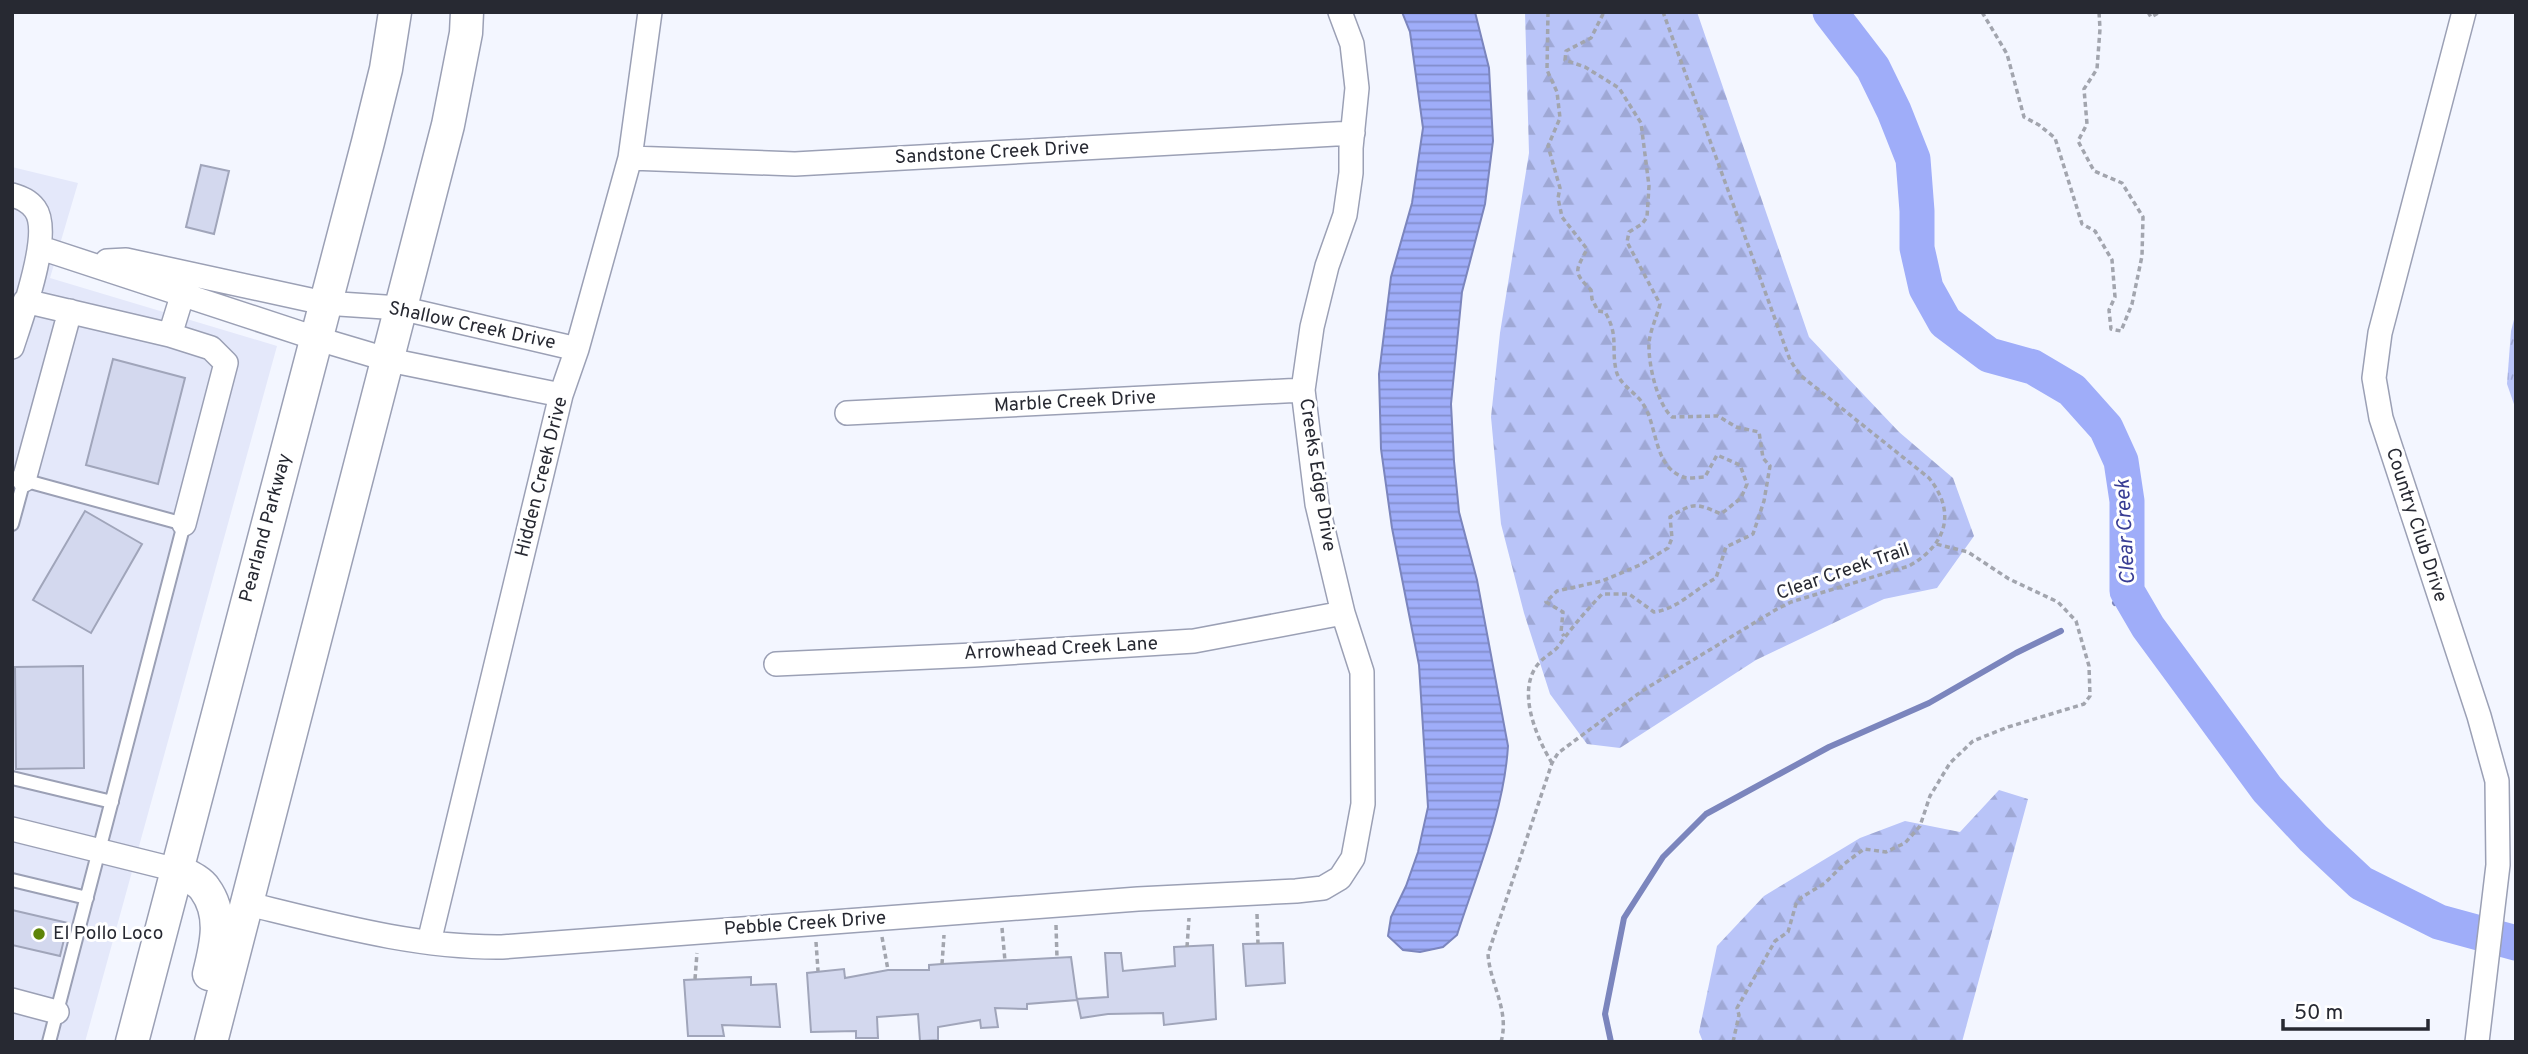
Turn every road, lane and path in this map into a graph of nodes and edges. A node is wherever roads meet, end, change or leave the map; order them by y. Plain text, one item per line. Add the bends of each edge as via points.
1 (395, 12) edge
2 (467, 12) edge
3 (650, 12) edge
4 (1340, 12) edge
5 (1548, 12) edge
6 (1604, 12) edge
7 (1663, 12) edge
8 (1982, 12) edge
9 (2099, 12) edge
10 (2148, 12) edge
11 (2160, 12) edge
12 (2464, 12) edge
13 (1353, 133) junction
14 (630, 158) junction
15 (12, 195) edge
16 (41, 248) junction
17 (186, 283) junction
18 (25, 301) junction
19 (324, 303) junction
20 (400, 308) junction
21 (70, 311) junction
22 (170, 335) junction
23 (315, 338) junction
24 (12, 347) edge
25 (577, 349) junction
26 (389, 360) junction
27 (1303, 390) junction
28 (561, 395) junction
29 (847, 413) dead end
30 (18, 479) edge
31 (12, 524) edge
32 (184, 524) junction
33 (1936, 544) junction
34 (1343, 613) junction
35 (1564, 636) junction
36 (776, 664) dead end
37 (1552, 763) junction
38 (12, 778) edge
39 (2506, 780) edge
40 (112, 802) junction
41 (12, 830) edge
42 (99, 851) junction
43 (1353, 858) joint
44 (177, 870) junction
45 (12, 880) edge
46 (1258, 893) junction
47 (1189, 897) junction
48 (87, 898) junction
49 (248, 904) junction
50 (1056, 905) junction
51 (1002, 909) junction
52 (944, 914) junction
53 (881, 918) junction
54 (815, 923) junction
55 (698, 932) junction
56 (429, 942) junction
57 (1258, 944) dead end
58 (1187, 947) dead end
59 (1057, 958) dead end
60 (1004, 961) dead end
61 (942, 964) dead end
62 (888, 970) dead end
63 (818, 971) dead end
64 (695, 979) dead end
65 (12, 1000) edge
66 (57, 1012) junction
67 (49, 1042) edge
68 (132, 1042) edge
69 (204, 1042) edge
70 (211, 1042) edge
71 (1501, 1042) edge
72 (1733, 1042) edge
73 (2477, 1042) edge

1 - 19 main road, Pearland Parkway via 386,69
2 - 20 main road via 448,125
3 - 14 street, Hidden Creek Drive
4 - 13 street, Creeks Edge Drive via 1352,44 1357,88
5 - 35 path via 1547,70 1557,92 1560,118 1548,146 1560,188 1562,217 1587,249 1577,276 1591,289 1598,311 1605,312 1613,326 1618,377 1642,402 1654,424 1666,466 1684,478 1705,477 1717,455 1740,465 1746,484 1741,498 1721,514 1699,504 1670,517 1668,548 1640,565 1602,581 1557,591 1546,602 1563,612
6 - 35 path via 1591,38 1566,51 1565,60 1619,88 1641,123 1649,186 1647,217 1629,232 1627,242 1660,304 1649,343 1656,390 1672,417 1718,416 1736,427 1759,432 1763,458 1770,466 1753,534 1726,547 1716,578 1668,610 1654,612 1629,594 1602,594
7 - 33 path, Clear Creek Trail via 1790,360 1800,375 1929,478 1942,498 1946,516
8 - 9 path via 2007,54 2024,117 2055,138 2082,224 2095,231 2112,260 2115,297 2109,310 2111,329 2121,331 2132,304 2143,226 2122,183 2094,171 2078,141 2087,124 2084,89 2097,69
10 - 11 path via 2151,17
12 - 39 street, Country Club Drive via 2379,332 2374,378 2381,418 2479,716
13 - 14 street, Sandstone Creek Drive via 795,164
13 - 27 street, Creeks Edge Drive via 1345,215 1315,314
14 - 25 street, Hidden Creek Drive
15 - 16 street via 37,211
16 - 17 street via 85,262 126,260
16 - 18 street
17 - 19 street, Shallow Creek Drive
17 - 22 street
17 - 23 street
18 - 21 street
18 - 24 street
19 - 20 street, Shallow Creek Drive
19 - 23 main road, Pearland Parkway
20 - 25 street, Shallow Creek Drive
20 - 26 main road
21 - 22 street
21 - 30 street
22 - 32 street via 211,348 226,363
23 - 26 street
23 - 44 main road, Pearland Parkway
25 - 28 street, Hidden Creek Drive
26 - 28 street
26 - 49 main road
27 - 29 street, Marble Creek Drive
27 - 34 street, Creeks Edge Drive via 1317,503
28 - 56 street, Hidden Creek Drive
30 - 31 lane
30 - 32 lane
32 - 40 lane
33 - 37 path, Clear Creek Trail via 1909,566 1791,602 1642,691 1566,746
33 - 72 path via 1968,552 2009,579 2058,602 2076,621 2089,666 2090,696 2084,704 1973,741 1950,763 1930,796 1920,826 1905,843 1886,852 1864,849 1802,897 1788,932 1775,941 1737,1008
34 - 36 street, Arrowhead Creek Lane via 1194,641
34 - 43 street, Creeks Edge Drive via 1363,672 1363,804
35 - 37 path via 1560,646 1538,663 1528,685 1533,724
37 - 71 path, Clear Creek Trail via 1488,954 1504,1018
38 - 40 lane
39 - 73 street, Country Club Drive
40 - 42 lane
41 - 42 street
42 - 44 street
42 - 48 lane
43 - 46 street, Pebble Creek Drive via 1340,878 1323,888
44 - 68 main road, Pearland Parkway
44 - 69 main road via 204,887 216,913 218,940 204,992
45 - 48 lane
46 - 47 street, Pebble Creek Drive
46 - 57 path
47 - 50 street, Pebble Creek Drive
47 - 58 path
48 - 66 lane
49 - 56 street, Pebble Creek Drive
49 - 70 main road
50 - 51 street, Pebble Creek Drive
50 - 59 path
51 - 52 street, Pebble Creek Drive
51 - 60 path
52 - 53 street, Pebble Creek Drive
52 - 61 path
53 - 54 street, Pebble Creek Drive
53 - 62 path
54 - 55 street, Pebble Creek Drive
54 - 63 path
55 - 56 street, Pebble Creek Drive via 502,947
55 - 64 path
65 - 66 street
66 - 67 lane

